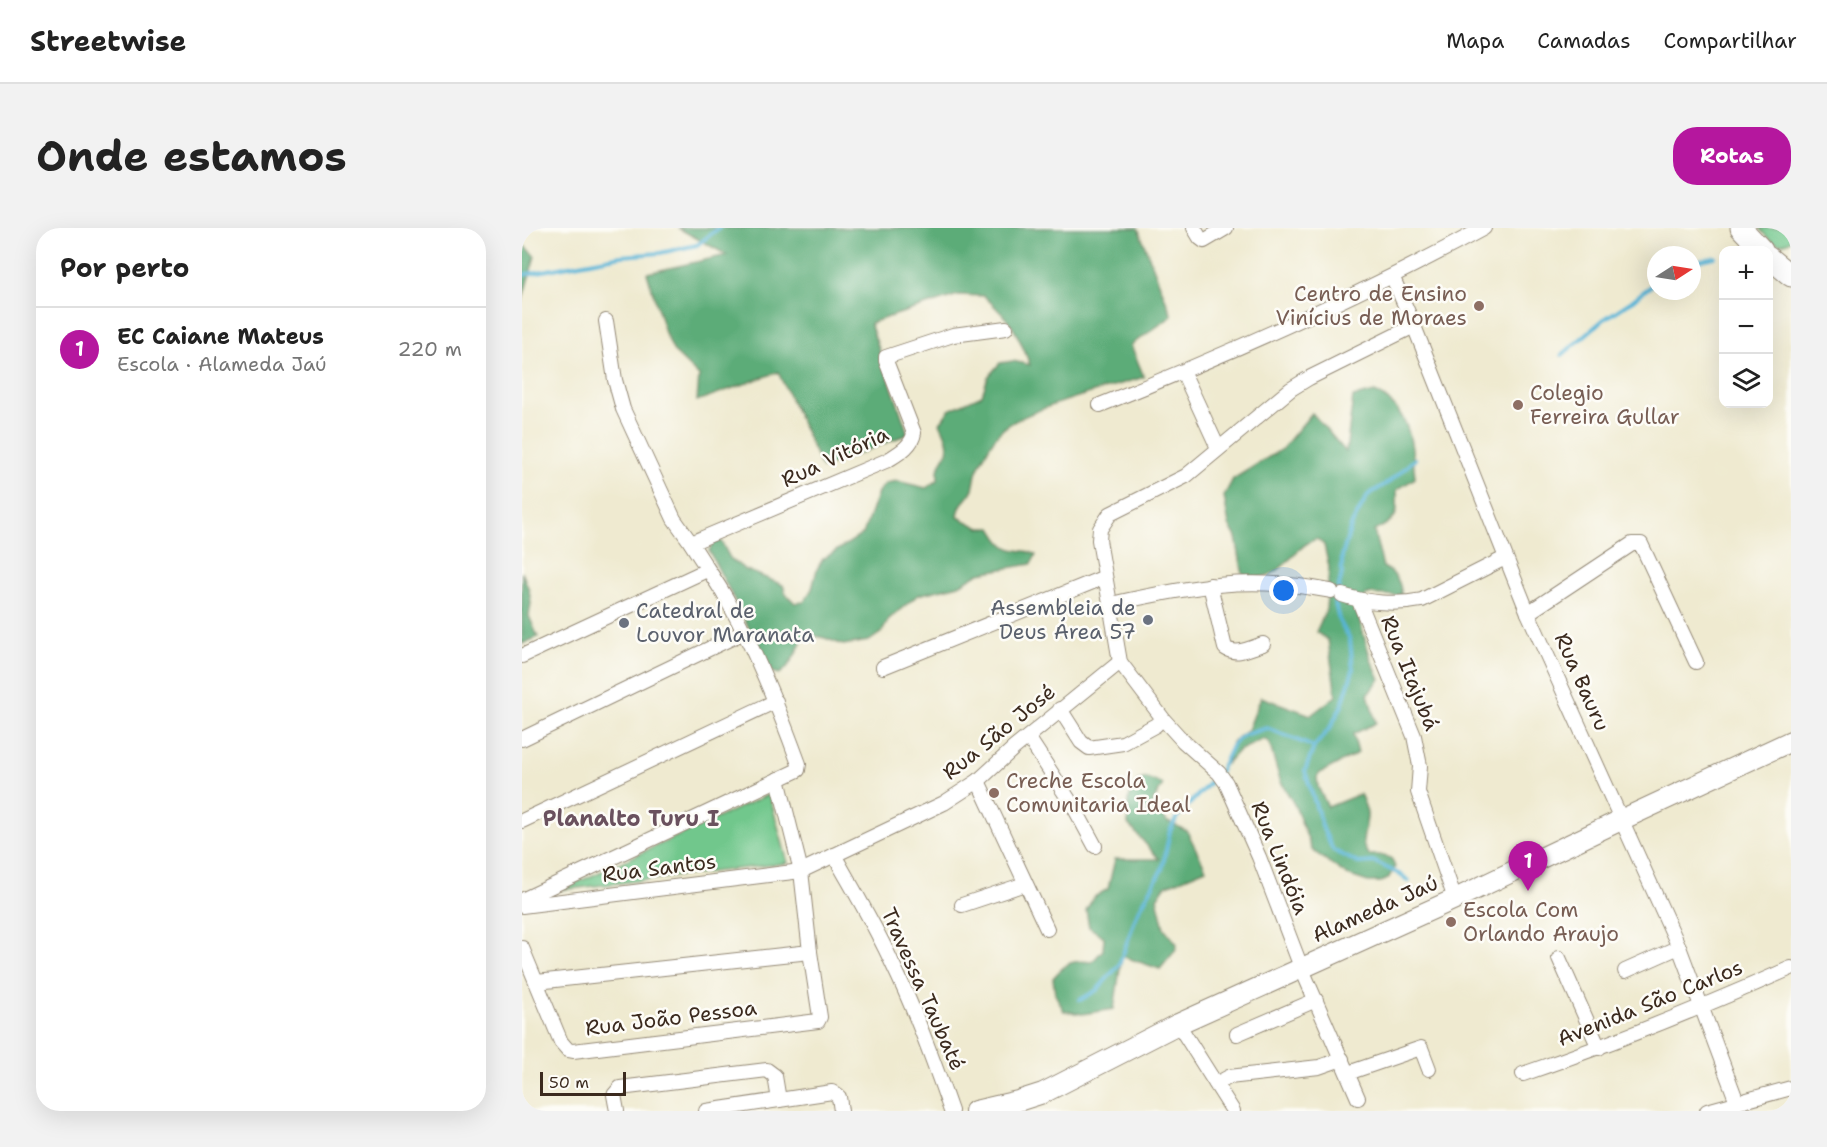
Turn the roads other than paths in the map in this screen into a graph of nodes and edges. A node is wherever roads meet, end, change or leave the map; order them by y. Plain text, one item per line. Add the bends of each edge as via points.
1 (1194, 228) edge
2 (1226, 228) edge
3 (1484, 228) edge
4 (1741, 228) edge
5 (1759, 246) edge
6 (1773, 255) edge
7 (1791, 255) edge
8 (1773, 259) edge
9 (1791, 276) edge
10 (1393, 278) junction
11 (606, 321) dead end
12 (1414, 326) junction
13 (1006, 328) dead end
14 (1184, 372) junction
15 (1100, 405) dead end
16 (1218, 448) junction
17 (690, 543) junction
18 (1505, 558) junction
19 (707, 570) junction
20 (1105, 576) junction
21 (1210, 585) junction
22 (1359, 601) junction
23 (1111, 604) junction
24 (1528, 613) junction
25 (744, 632) junction
26 (1263, 644) dead end
27 (522, 656) edge
28 (1120, 662) junction
29 (1696, 662) dead end
30 (883, 667) dead end
31 (776, 700) junction
32 (1060, 709) junction
33 (1156, 725) dead end
34 (1028, 737) junction
35 (522, 739) edge
36 (1791, 741) edge
37 (778, 779) junction
38 (978, 781) junction
39 (1621, 820) junction
40 (522, 821) edge
41 (1095, 846) dead end
42 (834, 855) junction
43 (801, 871) junction
44 (1025, 884) junction
45 (522, 900) edge
46 (1455, 900) junction
47 (962, 905) dead end
48 (522, 906) edge
49 (1047, 929) dead end
50 (1679, 947) junction
51 (522, 948) edge
52 (810, 952) junction
53 (1559, 958) dead end
54 (1301, 967) junction
55 (1791, 968) edge
56 (1625, 971) dead end
57 (537, 982) junction
58 (1316, 1000) junction
59 (1703, 1007) junction
60 (1178, 1024) junction
61 (1236, 1034) dead end
62 (1599, 1048) junction
63 (1342, 1059) junction
64 (1429, 1069) dead end
65 (1348, 1073) junction
66 (1523, 1074) dead end
67 (1216, 1084) junction
68 (1791, 1088) edge
69 (1358, 1098) dead end
70 (778, 1100) junction
71 (1737, 1102) junction
72 (617, 1111) edge
73 (706, 1111) edge
74 (840, 1111) edge
75 (951, 1111) edge
76 (975, 1111) edge
77 (1233, 1111) edge
78 (1707, 1111) edge

1 - 2 street via 1204,241
3 - 10 street
4 - 5 main road
6 - 7 main road
8 - 9 main road
10 - 12 street, Rua Bauru
10 - 14 street
11 - 17 street via 623,409 674,519
12 - 16 street via 1300,383
12 - 18 street, Rua Bauru
13 - 17 street, Rua Vitória via 953,335 886,357 914,433 908,446 888,460
14 - 15 street
14 - 16 street
16 - 20 street via 1186,476 1110,514 1100,529 1099,540
17 - 19 street
18 - 22 street via 1422,600
18 - 24 street, Rua Bauru
19 - 25 street
19 - 27 street
20 - 23 street
20 - 30 street
21 - 22 street via 1274,583 1337,593
21 - 23 street
21 - 26 street via 1225,648 1237,652
22 - 46 street, Rua Itajubá via 1414,736 1420,766 1418,792
23 - 28 street
24 - 29 street via 1638,543
24 - 39 street, Rua Bauru
25 - 31 street
25 - 35 street
28 - 32 street, Rua São José
28 - 54 street, Rua Lindóia via 1164,720 1226,783
31 - 37 street via 799,767
31 - 40 street
32 - 33 street via 1089,748 1123,743
32 - 34 street, Rua São José
34 - 38 street, Rua São José
34 - 41 street
36 - 39 main road, Alameda Jaú
37 - 43 street
37 - 45 street
38 - 42 street, Rua São José via 916,818
38 - 44 street
39 - 46 main road, Alameda Jaú
39 - 50 street, Rua Bauru
42 - 43 street, Rua São José
42 - 75 street, Travessa Taubaté via 894,966
43 - 48 street, Rua Santos
43 - 52 street
44 - 47 street
44 - 49 street
46 - 54 main road, Alameda Jaú
50 - 56 street
50 - 59 street, Rua Bauru
51 - 57 street, Rua João Pessoa
52 - 57 street
52 - 57 street, Rua João Pessoa via 819,1019 815,1022 573,1051 561,1042
53 - 62 street
54 - 58 street, Rua Lindóia
54 - 60 main road, Alameda Jaú
55 - 59 street, Avenida São Carlos
58 - 61 street
58 - 63 street, Rua Lindóia
59 - 62 street, Avenida São Carlos
59 - 71 street, Rua Bauru
60 - 67 street
60 - 76 main road, Alameda Jaú via 1043,1093
62 - 66 street, Avenida São Carlos
63 - 65 street, Rua Lindóia
63 - 67 street via 1319,1067 1229,1077
64 - 65 street via 1421,1048
65 - 69 street, Rua Lindóia
67 - 77 street
68 - 71 street
70 - 72 street via 775,1076 767,1070 620,1088 614,1095
70 - 73 street
70 - 74 street via 832,1092 839,1097
71 - 78 street

